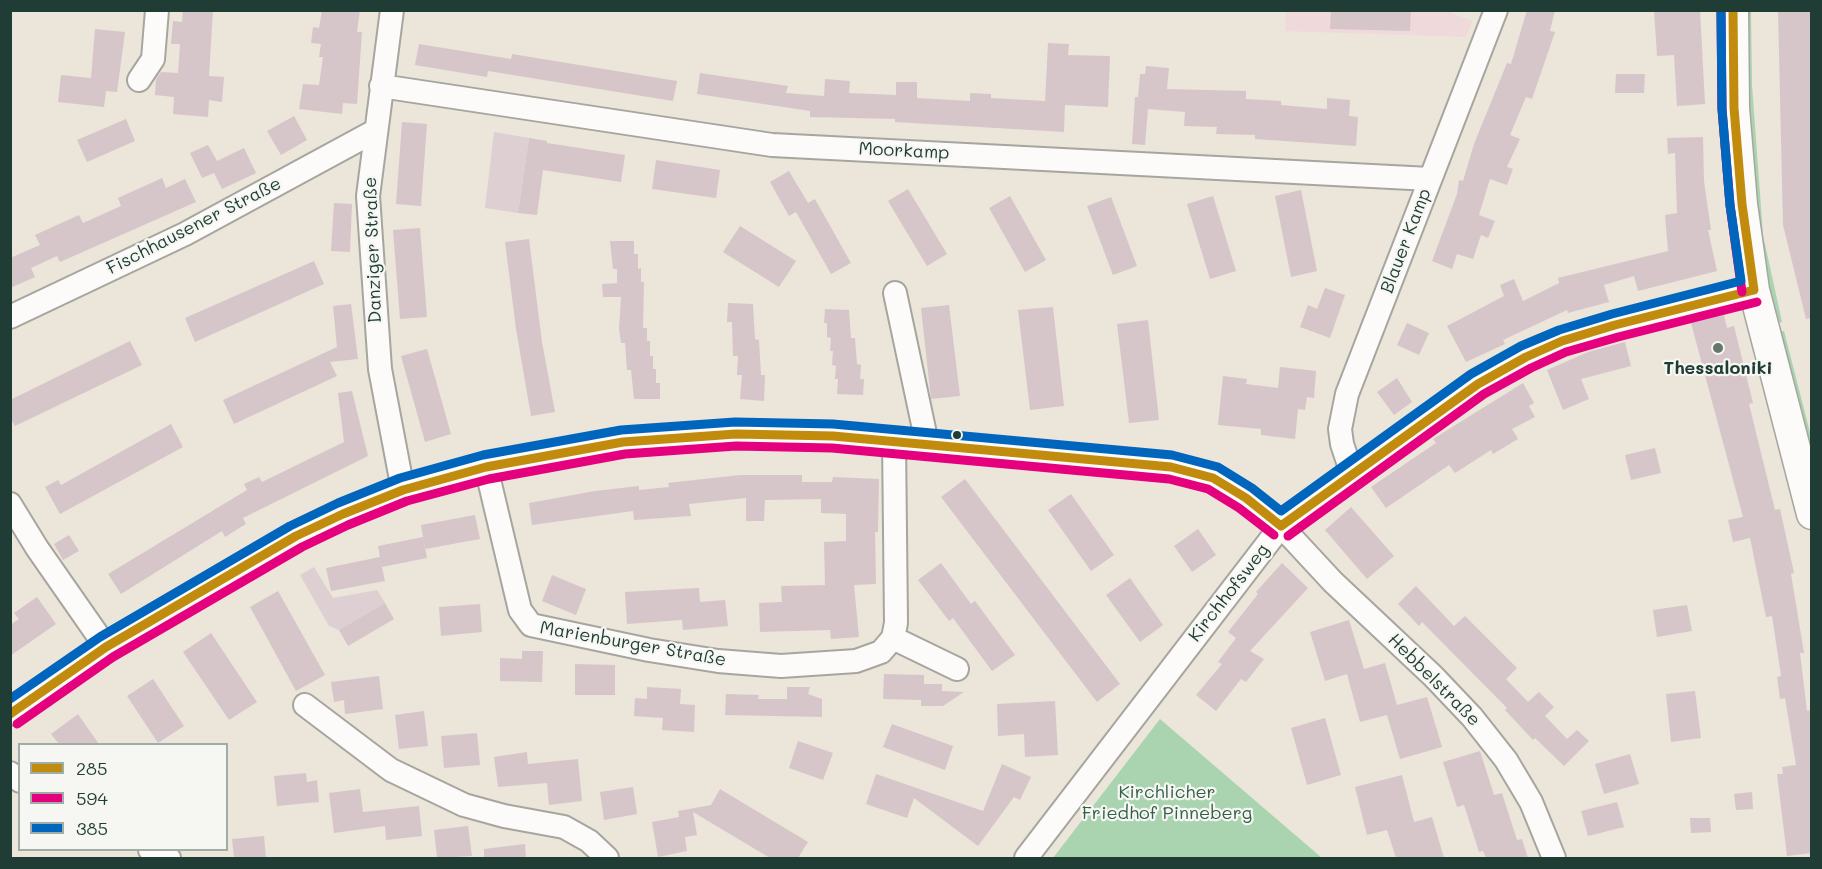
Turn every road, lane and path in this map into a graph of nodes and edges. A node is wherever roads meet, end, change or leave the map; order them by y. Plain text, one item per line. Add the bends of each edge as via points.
1 (157, 10) edge
2 (392, 10) edge
3 (1496, 10) edge
4 (1733, 10) edge
5 (139, 80) dead end
6 (381, 86) junction
7 (375, 131) junction
8 (1430, 179) junction
9 (1754, 290) junction
10 (896, 293) dead end
11 (10, 317) edge
12 (894, 440) junction
13 (927, 443) junction
14 (486, 467) junction
15 (1352, 474) junction
16 (403, 490) junction
17 (10, 504) edge
18 (1812, 514) edge
19 (1281, 526) junction
20 (893, 638) junction
21 (106, 647) junction
22 (957, 669) dead end
23 (306, 705) dead end
24 (10, 714) edge
25 (154, 851) edge
26 (169, 858) edge
27 (607, 858) edge
28 (1026, 858) edge
29 (1554, 858) edge

1 - 5 street via 153,59
2 - 6 street, Danziger Straße
3 - 8 street, Blauer Kamp
4 - 9 main road via 1734,108
6 - 7 street, Danziger Straße
6 - 8 street, Moorkamp via 772,145
7 - 11 street, Fischhausener Straße via 185,234
7 - 16 street, Danziger Straße via 368,196 372,276 380,369
8 - 15 street, Blauer Kamp via 1342,411 1342,444
9 - 15 street, Kirchhofsweg via 1615,325 1526,357 1478,384
9 - 18 main road
10 - 13 street
12 - 13 street, Hebbelstraße
12 - 14 street, Hebbelstraße via 736,434 680,437 623,442
12 - 20 street
13 - 19 street, Hebbelstraße via 1180,469 1213,478
14 - 16 street, Hebbelstraße
14 - 20 street, Marienburger Straße via 520,610 531,625 649,650 781,666 856,661 880,652
15 - 19 street, Kirchhofsweg
16 - 21 street, Hebbelstraße via 296,537
17 - 21 street
19 - 28 street, Kirchhofsweg
19 - 29 street, Hebbelstraße via 1472,717 1506,760 1531,802
20 - 22 street
21 - 24 street, Hebbelstraße
23 - 27 street via 392,770 464,805 564,827 589,841
25 - 26 street

